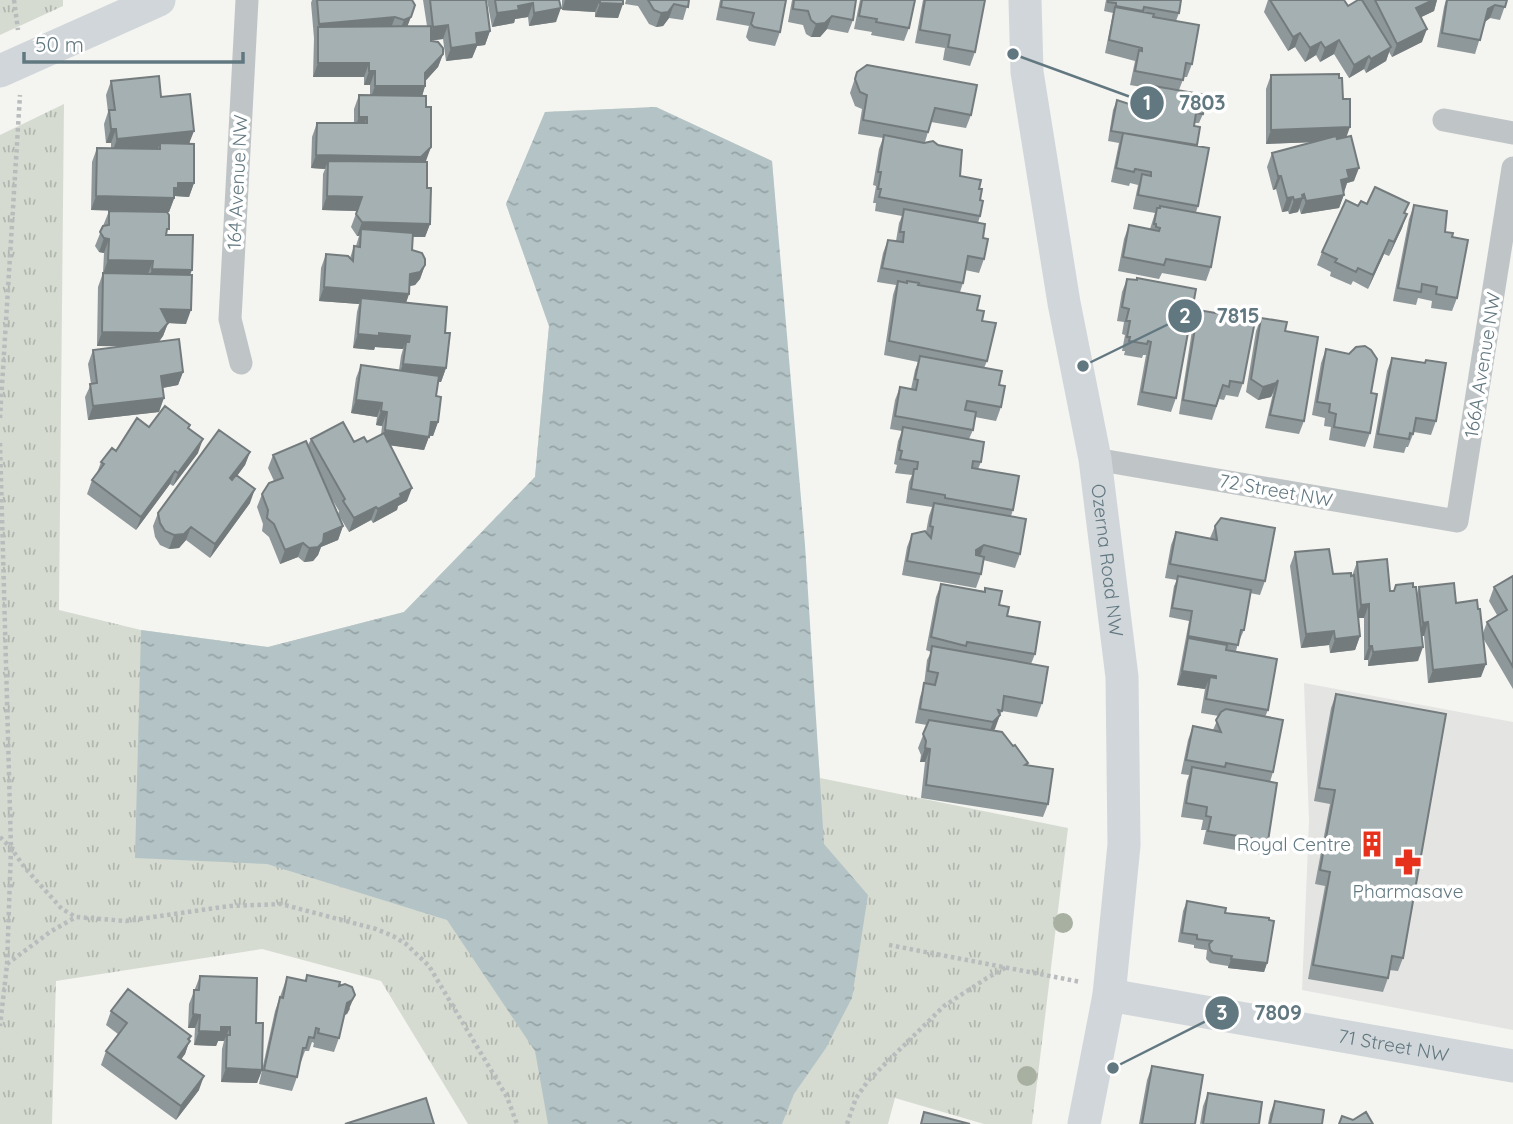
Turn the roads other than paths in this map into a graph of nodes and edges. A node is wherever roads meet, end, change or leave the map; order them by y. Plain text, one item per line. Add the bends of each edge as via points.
1 (159, 0) edge
2 (247, 0) edge
3 (1025, 0) edge
4 (11, 65) edge
5 (1444, 120) dead end
6 (1513, 133) edge
7 (1513, 168) edge
8 (241, 363) dead end
9 (1095, 459) junction
10 (1457, 521) joint
11 (1109, 995) junction
12 (1513, 1066) edge
13 (1084, 1124) edge

1 - 4 street
2 - 8 street, 164 Avenue NW via 230,319
3 - 9 street, Ozerna Road NW via 1027,72 1064,303
5 - 6 street
7 - 10 street, 166A Avenue NW
9 - 10 street, 72 Street NW
9 - 11 street, Ozerna Road NW via 1122,677 1124,845
11 - 12 street, 71 Street NW
11 - 13 street, Ozerna Road NW

